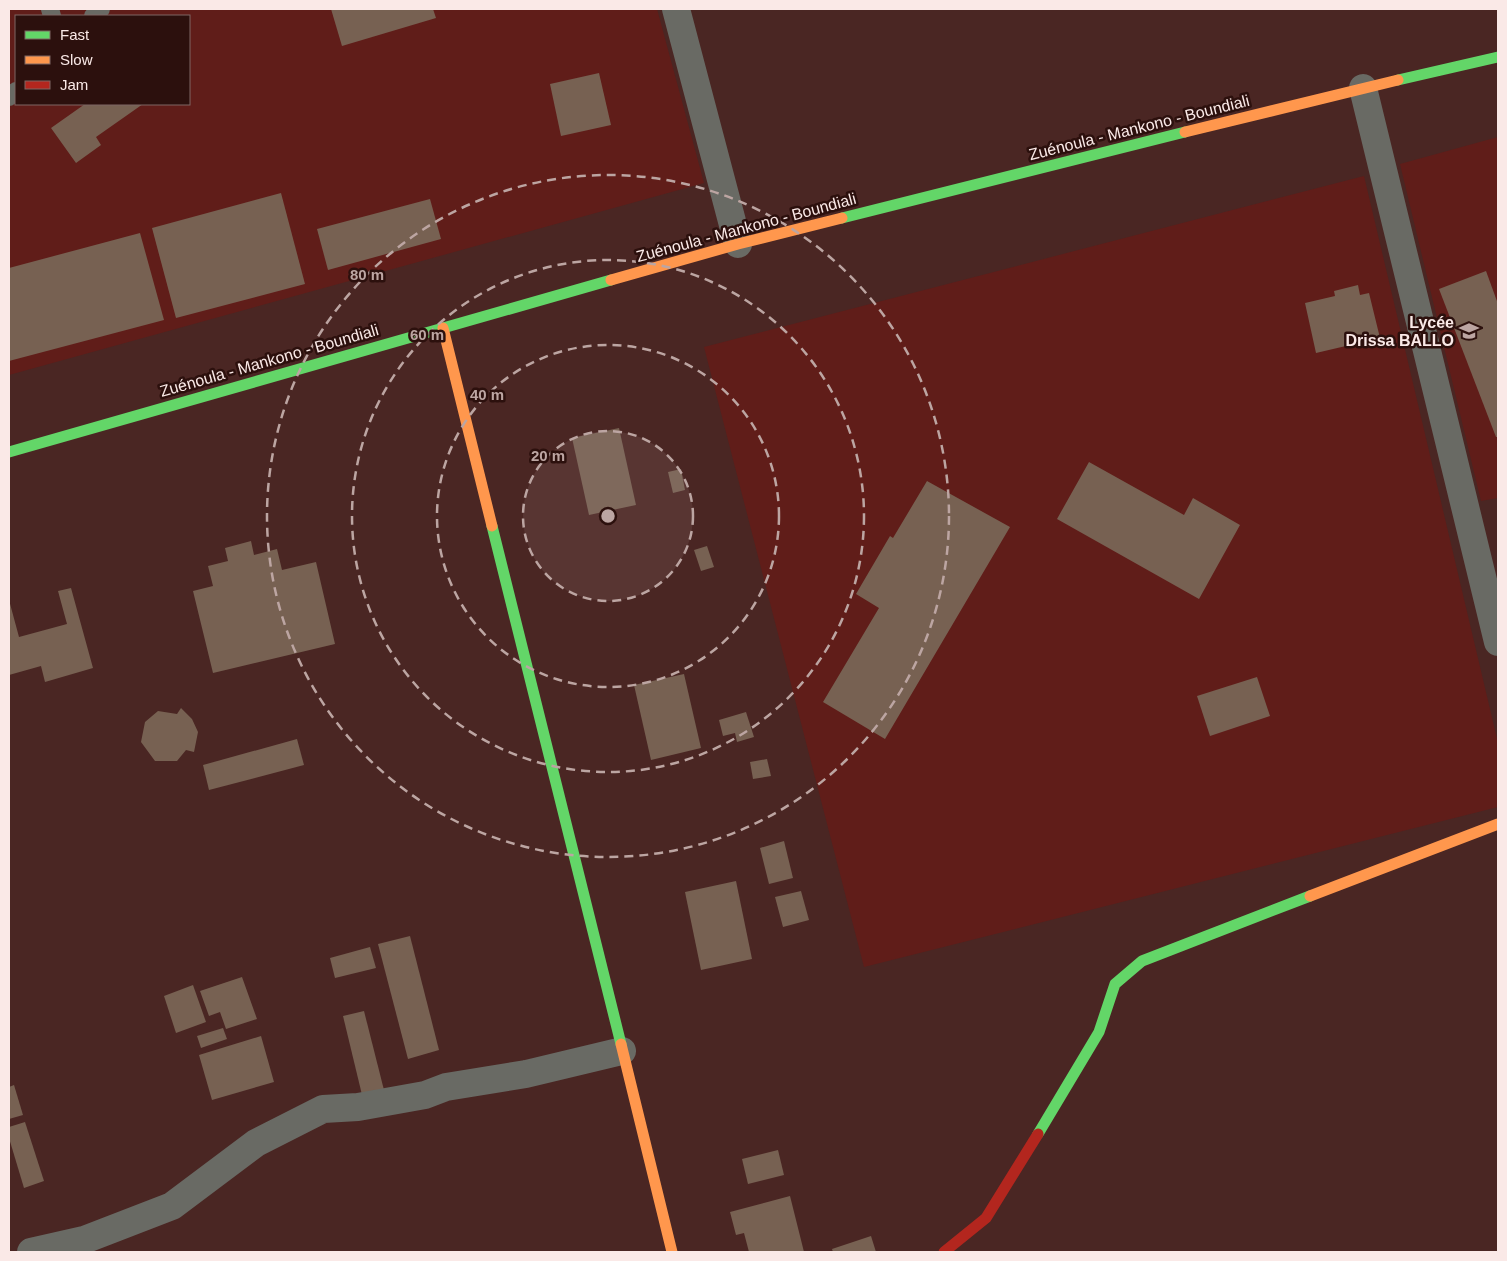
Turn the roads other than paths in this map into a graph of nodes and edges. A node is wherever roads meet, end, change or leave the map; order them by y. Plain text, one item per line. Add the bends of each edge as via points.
1 (676, 9) edge
2 (1498, 57) edge
3 (1363, 88) junction
4 (738, 244) junction
5 (443, 328) junction
6 (9, 452) edge
7 (1498, 642) edge
8 (1498, 824) edge
9 (622, 1051) junction
10 (31, 1252) edge
11 (672, 1252) edge
12 (944, 1252) edge

1 - 4 street
2 - 3 street, Zuénoula - Mankono - Boundiali
3 - 4 street, Zuénoula - Mankono - Boundiali
3 - 7 street
4 - 5 street, Zuénoula - Mankono - Boundiali
5 - 6 street, Zuénoula - Mankono - Boundiali
5 - 9 street
8 - 12 street via 1142,961 1115,984 1099,1032 986,1218
9 - 10 street via 526,1074 446,1087 425,1096 358,1108 323,1109 256,1143 172,1206 84,1240
9 - 11 street

